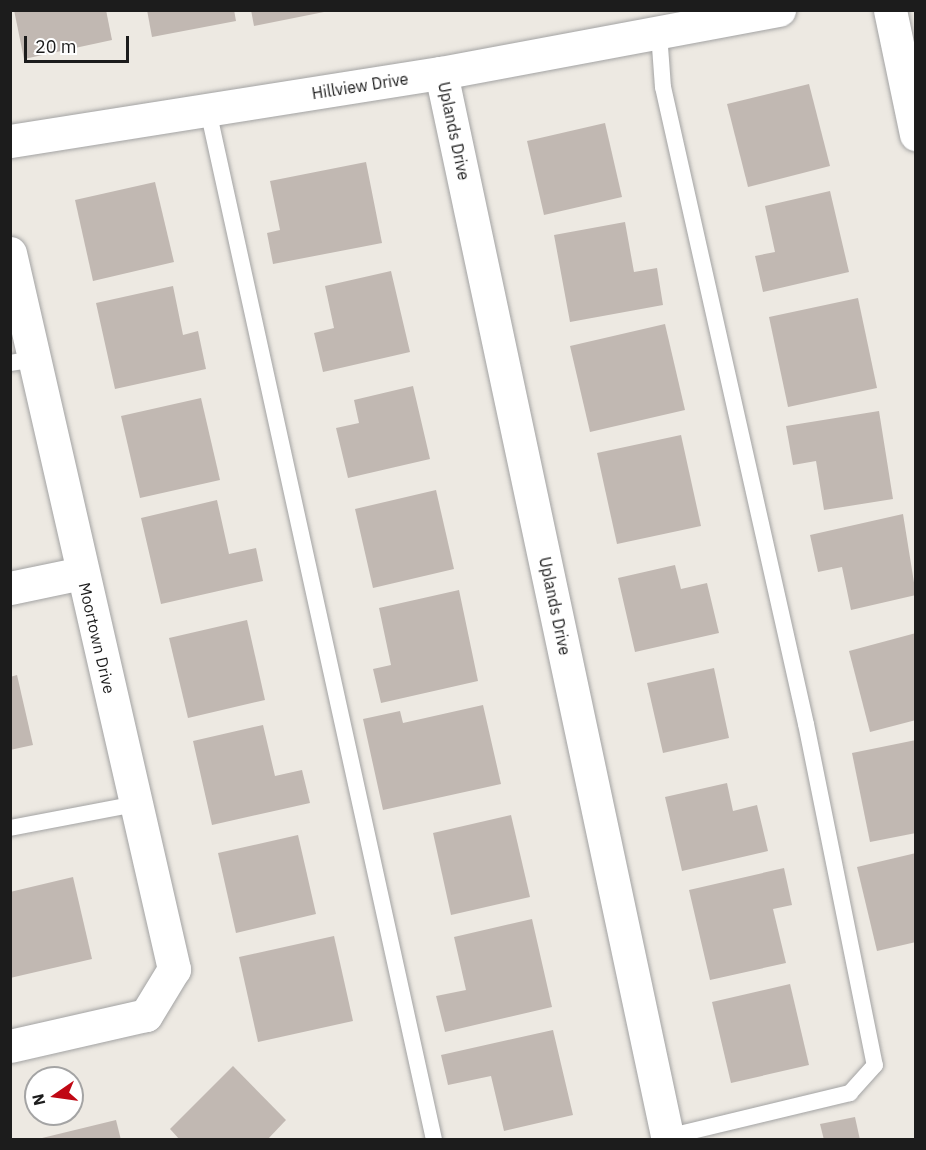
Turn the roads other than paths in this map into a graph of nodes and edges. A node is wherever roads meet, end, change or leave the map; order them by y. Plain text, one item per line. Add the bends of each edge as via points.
1 (779, 10) edge
2 (890, 10) edge
3 (659, 33) junction
4 (441, 73) junction
5 (208, 110) junction
6 (915, 134) edge
7 (10, 141) edge
8 (10, 253) edge
9 (22, 361) edge
10 (82, 573) junction
11 (10, 588) edge
12 (136, 804) junction
13 (10, 828) edge
14 (10, 1046) edge
15 (664, 1138) edge
16 (435, 1140) edge

1 - 3 street, Hillview Drive
2 - 6 street
3 - 4 street, Hillview Drive
3 - 15 lane via 663,87 806,724 874,1065 850,1093
4 - 5 street, Hillview Drive
4 - 15 street, Uplands Drive
5 - 7 street, Hillview Drive
5 - 16 lane
8 - 9 street, Moortown Drive
9 - 10 street, Moortown Drive
10 - 11 street
10 - 12 street, Moortown Drive
12 - 13 lane
12 - 14 street, Moortown Drive via 174,969 146,1015

